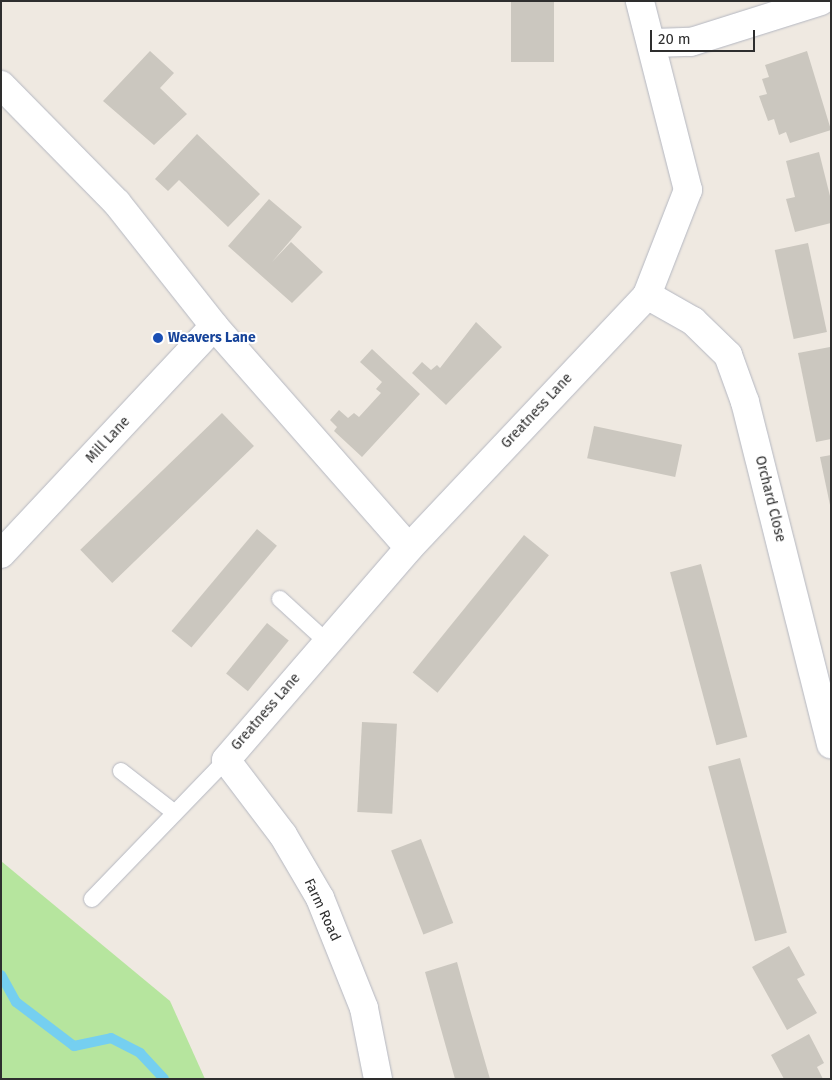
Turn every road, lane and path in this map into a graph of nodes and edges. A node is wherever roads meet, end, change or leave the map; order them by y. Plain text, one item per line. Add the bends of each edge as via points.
1 (640, 1) edge
2 (820, 1) edge
3 (654, 43) junction
4 (1, 85) edge
5 (647, 295) junction
6 (214, 326) junction
7 (408, 548) junction
8 (1, 554) edge
9 (280, 599) dead end
10 (327, 642) junction
11 (831, 744) edge
12 (226, 760) junction
13 (121, 771) dead end
14 (175, 812) junction
15 (92, 899) dead end
16 (378, 1079) edge

1 - 3 street, Greatness Lane
2 - 3 street via 691,42
3 - 5 street, Greatness Lane via 688,190
4 - 6 street via 117,203
5 - 7 street, Greatness Lane
5 - 11 street, Orchard Close via 693,321 728,355 745,402
6 - 7 street
6 - 8 street, Mill Lane
7 - 10 street, Greatness Lane
9 - 10 lane
10 - 12 street, Greatness Lane
12 - 14 lane
12 - 16 street, Farm Road via 283,834 320,898 364,1008
13 - 14 lane
14 - 15 lane

